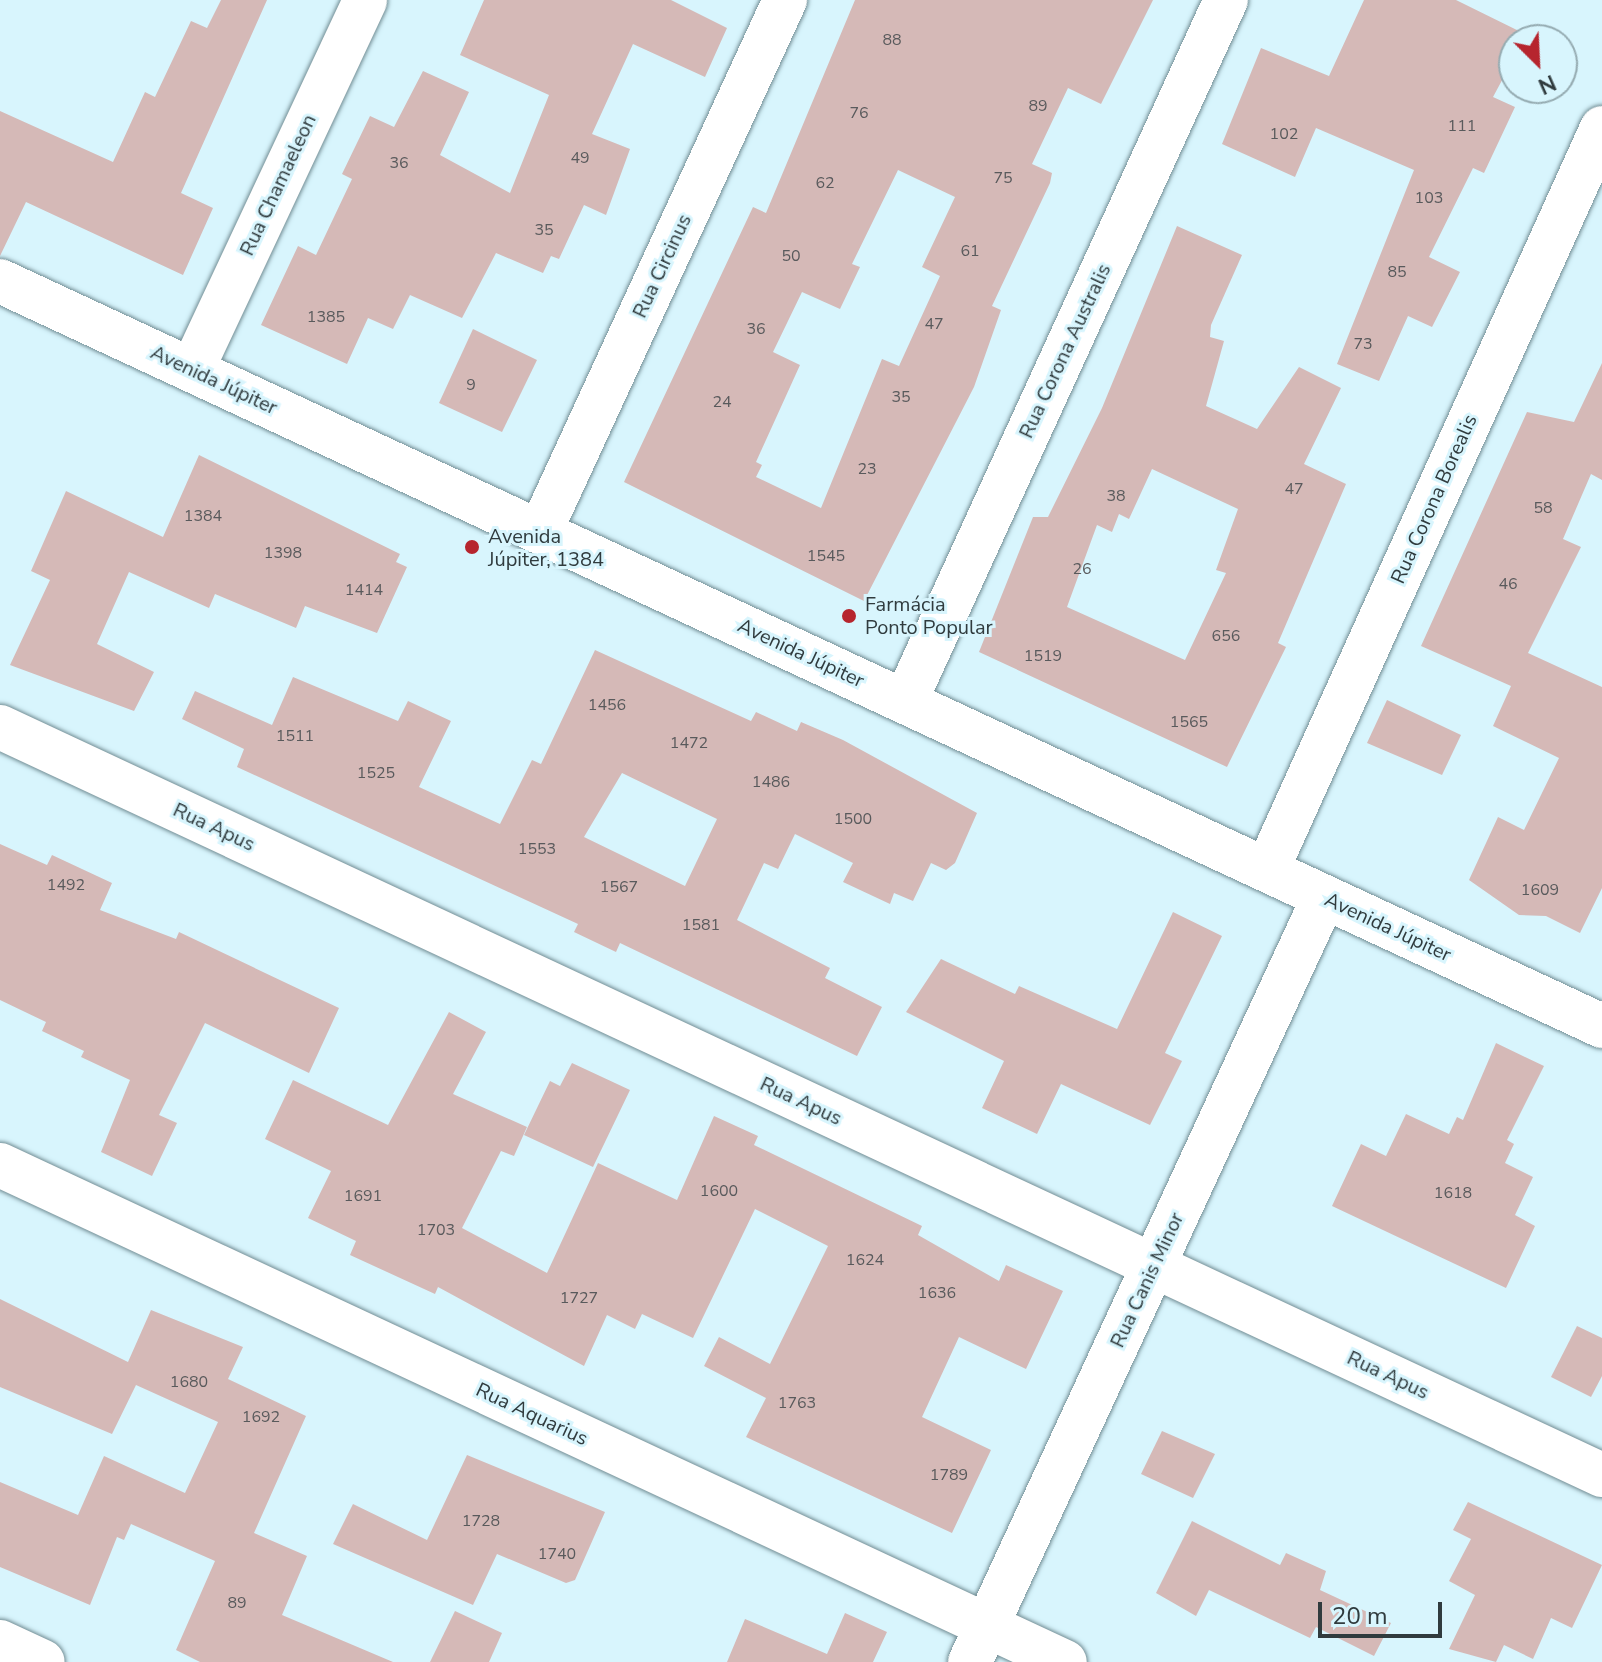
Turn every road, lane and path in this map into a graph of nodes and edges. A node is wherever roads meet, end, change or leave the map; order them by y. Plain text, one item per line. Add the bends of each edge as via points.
1 (365, 0) edge
2 (785, 0) edge
3 (1226, 0) edge
4 (1602, 128) edge
5 (0, 281) edge
6 (192, 370) junction
7 (540, 532) junction
8 (905, 702) junction
9 (0, 727) edge
10 (1267, 870) junction
11 (1324, 897) junction
12 (1602, 1026) edge
13 (0, 1165) edge
14 (1154, 1266) junction
15 (1602, 1475) edge
16 (0, 1642) edge
17 (978, 1644) edge
18 (43, 1662) edge
19 (1065, 1662) edge

1 - 6 street, Rua Chamaeleon
2 - 7 street, Rua Circinus
3 - 8 street, Rua Corona Australis
4 - 10 street, Rua Corona Borealis
5 - 6 street, Avenida Júpiter
6 - 7 street, Avenida Júpiter
7 - 8 street, Avenida Júpiter
8 - 10 street, Avenida Júpiter
9 - 14 street, Rua Apus
10 - 11 street, Avenida Júpiter
11 - 12 street, Avenida Júpiter
11 - 14 street, Rua Canis Minor
13 - 17 street, Rua Aquarius
14 - 15 street, Rua Apus
14 - 17 street, Rua Canis Minor
16 - 18 street
17 - 19 street, Rua Aquarius

